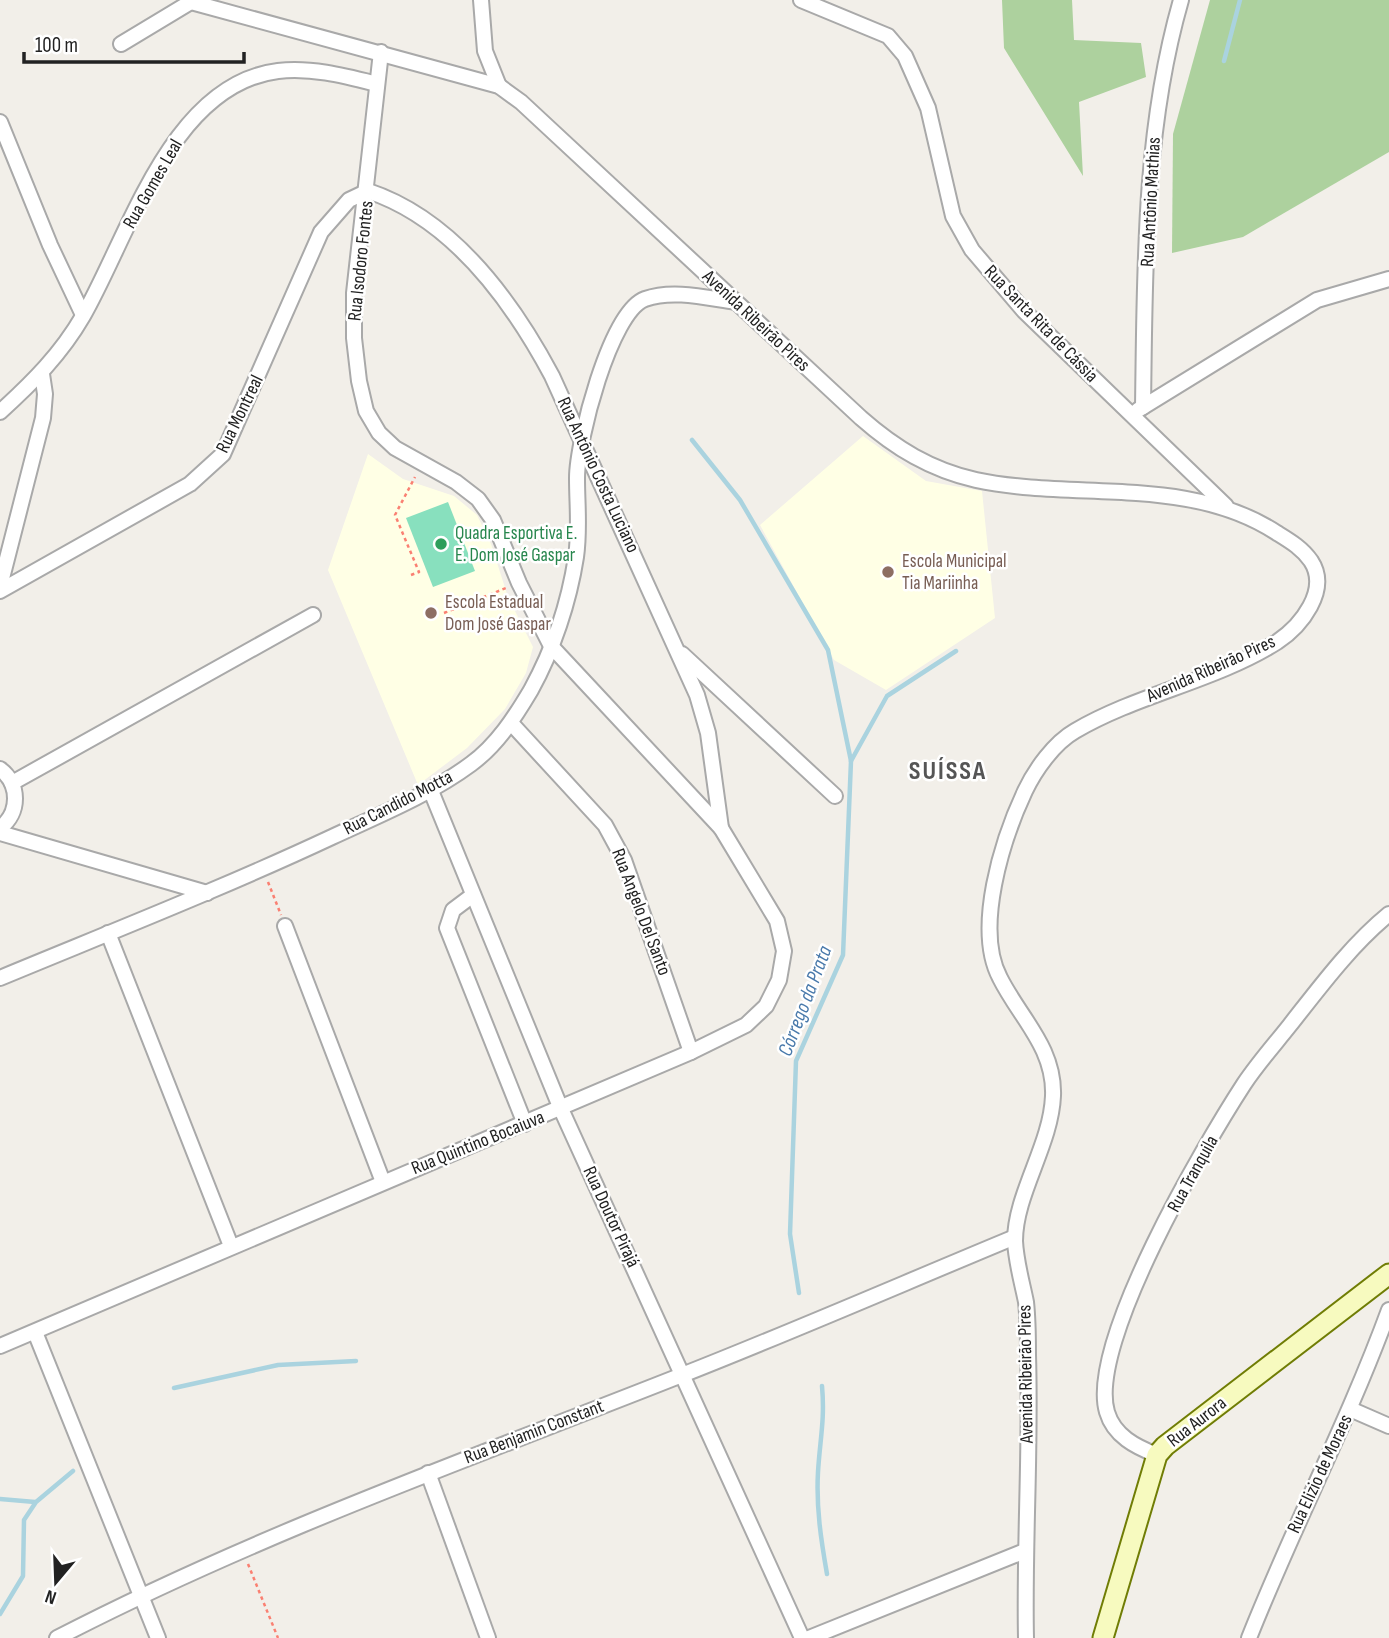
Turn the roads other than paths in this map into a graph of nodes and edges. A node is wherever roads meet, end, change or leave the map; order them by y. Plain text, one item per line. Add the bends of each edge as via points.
1 (481, 0) edge
2 (802, 0) edge
3 (1181, 0) edge
4 (192, 1) edge
5 (121, 44) dead end
6 (381, 52) junction
7 (377, 84) junction
8 (499, 86) junction
9 (0, 122) edge
10 (368, 191) junction
11 (1389, 279) edge
12 (735, 302) junction
13 (83, 315) junction
14 (42, 374) junction
15 (1143, 407) junction
16 (0, 412) edge
17 (1130, 415) junction
18 (583, 445) junction
19 (1227, 507) junction
20 (0, 589) edge
21 (313, 615) dead end
22 (551, 646) junction
23 (679, 651) junction
24 (511, 723) junction
25 (0, 769) edge
26 (12, 783) junction
27 (431, 791) junction
28 (835, 796) dead end
29 (721, 828) junction
30 (0, 830) edge
31 (206, 893) junction
32 (473, 895) junction
33 (1389, 914) edge
34 (285, 926) road end
35 (108, 933) junction
36 (0, 978) edge
37 (691, 1052) junction
38 (561, 1109) junction
39 (525, 1125) junction
40 (383, 1182) junction
41 (1015, 1237) junction
42 (231, 1246) junction
43 (1389, 1275) edge
44 (1389, 1310) edge
45 (35, 1332) junction
46 (0, 1346) edge
47 (684, 1374) junction
48 (1350, 1409) junction
49 (1389, 1426) edge
50 (1157, 1455) junction
51 (428, 1473) junction
52 (1025, 1551) junction
53 (139, 1596) junction
54 (57, 1638) edge
55 (158, 1638) edge
56 (488, 1638) edge
57 (802, 1638) edge
58 (809, 1638) edge
59 (1026, 1638) edge
60 (1103, 1638) edge
61 (1249, 1638) edge

1 - 8 street via 485,51
2 - 17 street, Rua Santa Rita de Cássia via 879,32 905,56 928,108 953,216 972,250 1024,311
3 - 15 street, Rua Antônio Mathias via 1160,89 1152,154
4 - 5 street
4 - 6 street
6 - 7 street, Rua Isodoro Fontes
6 - 8 street
7 - 10 street, Rua Isodoro Fontes
7 - 13 street, Rua Gomes Leal via 306,70 276,71 213,99 162,163
8 - 12 street, Avenida Ribeirão Pires
9 - 13 street
10 - 18 street, Rua Antônio Costa Luciano via 429,222 498,290 528,331
10 - 20 street, Rua Montreal via 349,200 321,232 223,454 190,484
10 - 22 street, Rua Isodoro Fontes via 354,293 354,338 366,411 379,433 478,499 493,520
11 - 15 street via 1317,300
12 - 18 street, Rua Candido Motta via 660,296 633,307 610,344
12 - 19 street, Avenida Ribeirão Pires via 886,440 943,471 979,480 1189,499
13 - 14 street, Rua Gomes Leal
14 - 16 street, Rua Gomes Leal
14 - 20 street via 43,418
15 - 17 street
17 - 19 street, Rua Santa Rita de Cássia
18 - 22 street, Rua Candido Motta via 577,477 580,518 576,558
18 - 23 street, Rua Antônio Costa Luciano
19 - 41 street, Avenida Ribeirão Pires via 1299,547 1314,565 1318,583 1303,619 1278,641 1241,660 1069,734 1027,786 1014,817 991,902 989,952 999,978 1046,1051 1053,1097
21 - 26 street
22 - 24 street, Rua Candido Motta
22 - 29 street, Rua Isodoro Fontes
23 - 28 street
23 - 29 street, Rua Antônio Costa Luciano via 708,733
24 - 27 street, Rua Candido Motta via 473,763
24 - 37 street, Rua Angelo Del Santo via 605,825 640,900
25 - 26 street
26 - 30 street via 15,805
27 - 31 street, Rua Candido Motta
27 - 32 street, Rua Doutor Pirajá
29 - 37 street, Rua Quintino Bocaiuva via 777,921 784,951 779,980 766,1006 746,1025
30 - 31 street
31 - 35 street, Rua Candido Motta
32 - 38 street, Rua Doutor Pirajá
32 - 39 street via 453,910 447,928
33 - 50 street, Rua Tranquila via 1355,946 1245,1082 1126,1302 1104,1388 1107,1413 1120,1434
34 - 40 street
35 - 36 street, Rua Candido Motta
35 - 42 street
37 - 38 street, Rua Quintino Bocaiuva
38 - 39 street, Rua Quintino Bocaiuva
38 - 47 street, Rua Doutor Pirajá
39 - 40 street, Rua Quintino Bocaiuva
40 - 42 street, Rua Quintino Bocaiuva
41 - 47 street, Rua Benjamin Constant
41 - 52 street, Avenida Ribeirão Pires via 1027,1308
42 - 45 street, Rua Quintino Bocaiuva
43 - 50 street, Rua Aurora
44 - 48 street, Rua Elizio de Moraes
45 - 46 street, Rua Quintino Bocaiuva
45 - 53 street
47 - 51 street, Rua Benjamin Constant
47 - 57 street, Rua Doutor Pirajá
48 - 49 street
48 - 61 street, Rua Elizio de Moraes
50 - 60 street, Rua Aurora
51 - 53 street, Rua Benjamin Constant
51 - 56 street
52 - 58 street
52 - 59 street, Avenida Ribeirão Pires
53 - 54 street, Rua Benjamin Constant
53 - 55 street

